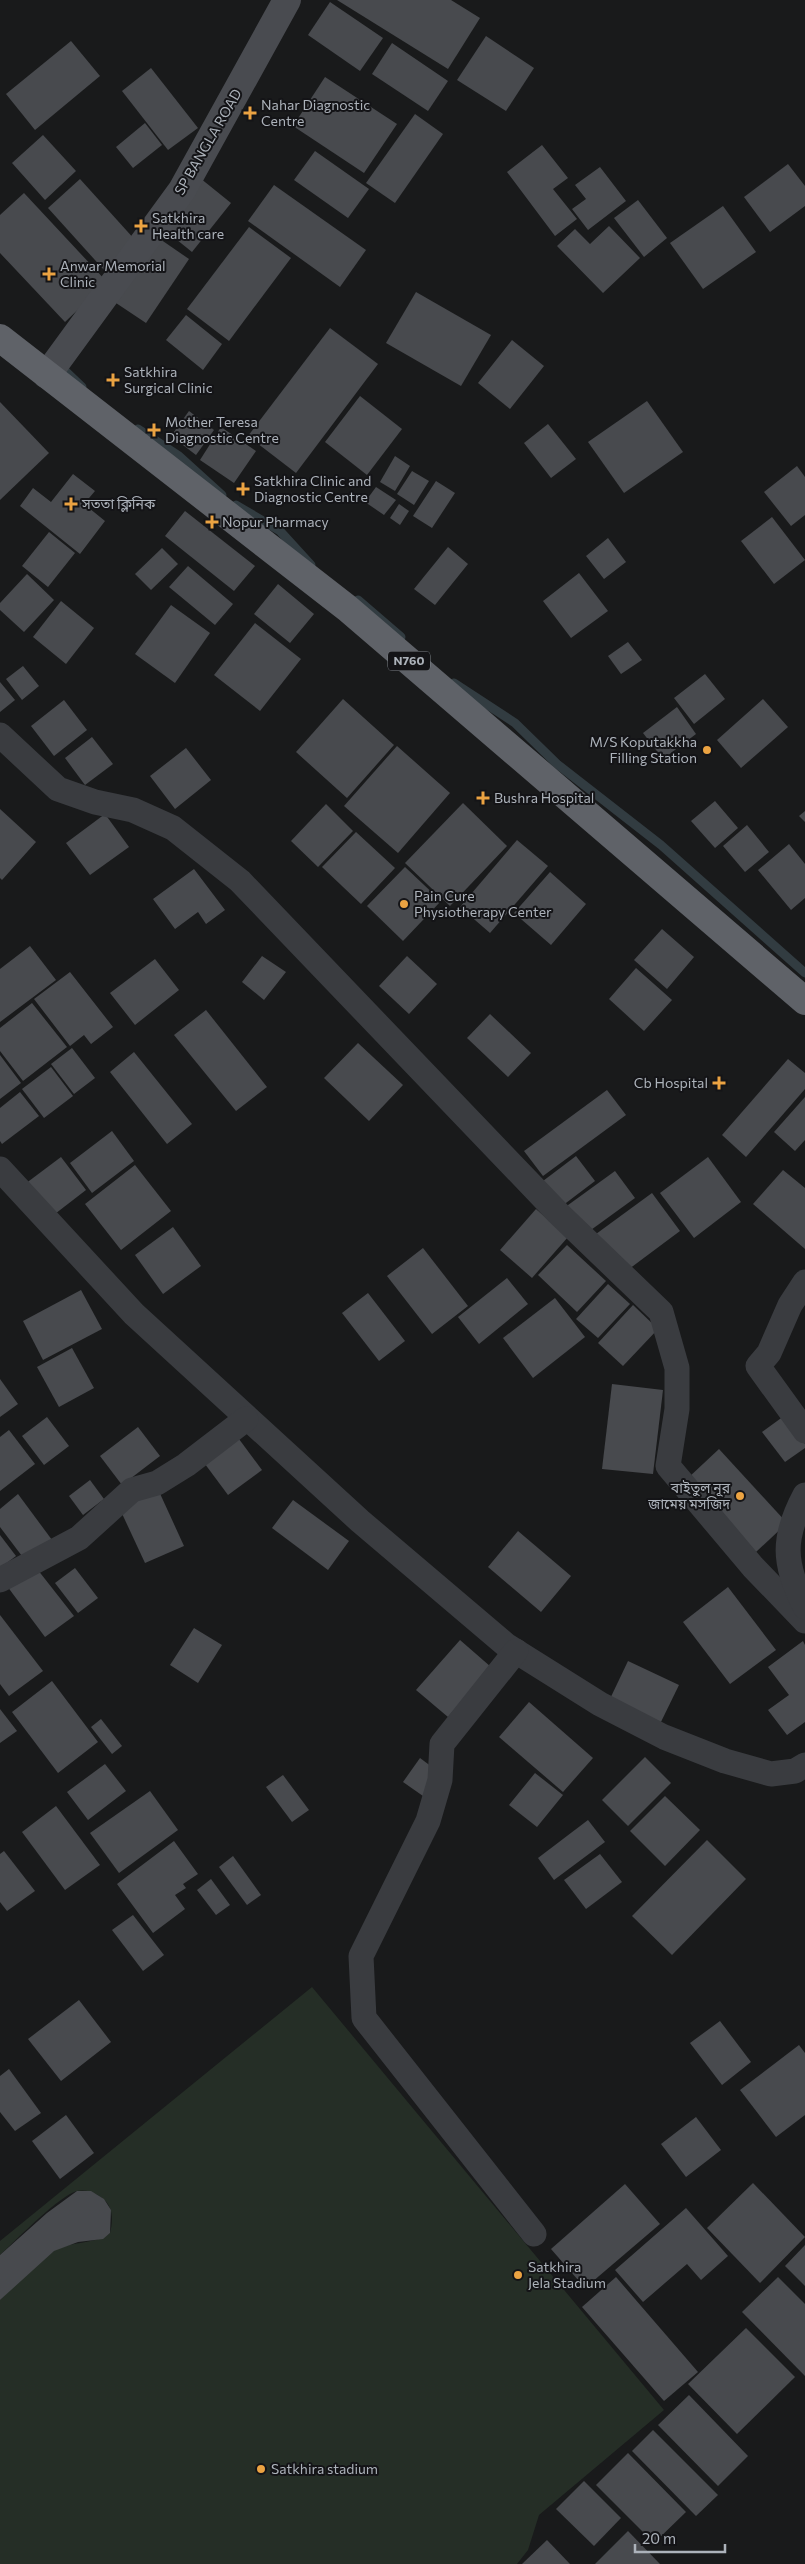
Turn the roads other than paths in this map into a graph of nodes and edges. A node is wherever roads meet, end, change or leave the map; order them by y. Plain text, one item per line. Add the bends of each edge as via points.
1 (287, 0) edge
2 (0, 338) edge
3 (47, 375) junction
4 (0, 735) edge
5 (805, 1001) edge
6 (0, 1168) edge
7 (805, 1282) edge
8 (246, 1418) junction
9 (805, 1431) edge
10 (805, 1495) edge
11 (0, 1580) edge
12 (805, 1607) edge
13 (805, 1621) edge
14 (516, 1651) junction
15 (805, 1765) edge
16 (534, 2234) dead end

1 - 3 main road, SP BANGLA ROAD via 182,190
2 - 3 highway, N760
3 - 5 highway, N760 via 347,608
4 - 13 street via 58,789 95,802 133,810 173,828 240,880 558,1213 661,1312 678,1368 668,1466 753,1567
6 - 8 street via 134,1314
7 - 9 street via 790,1305 769,1353 758,1366
8 - 11 street via 186,1465 157,1483 132,1490 79,1538
8 - 14 street via 427,1580
10 - 12 street via 792,1518 787,1553 795,1587
14 - 15 street via 600,1704 664,1737 725,1761 771,1774 795,1771
14 - 16 street via 442,1744 440,1780 428,1821 361,1956 364,2018

